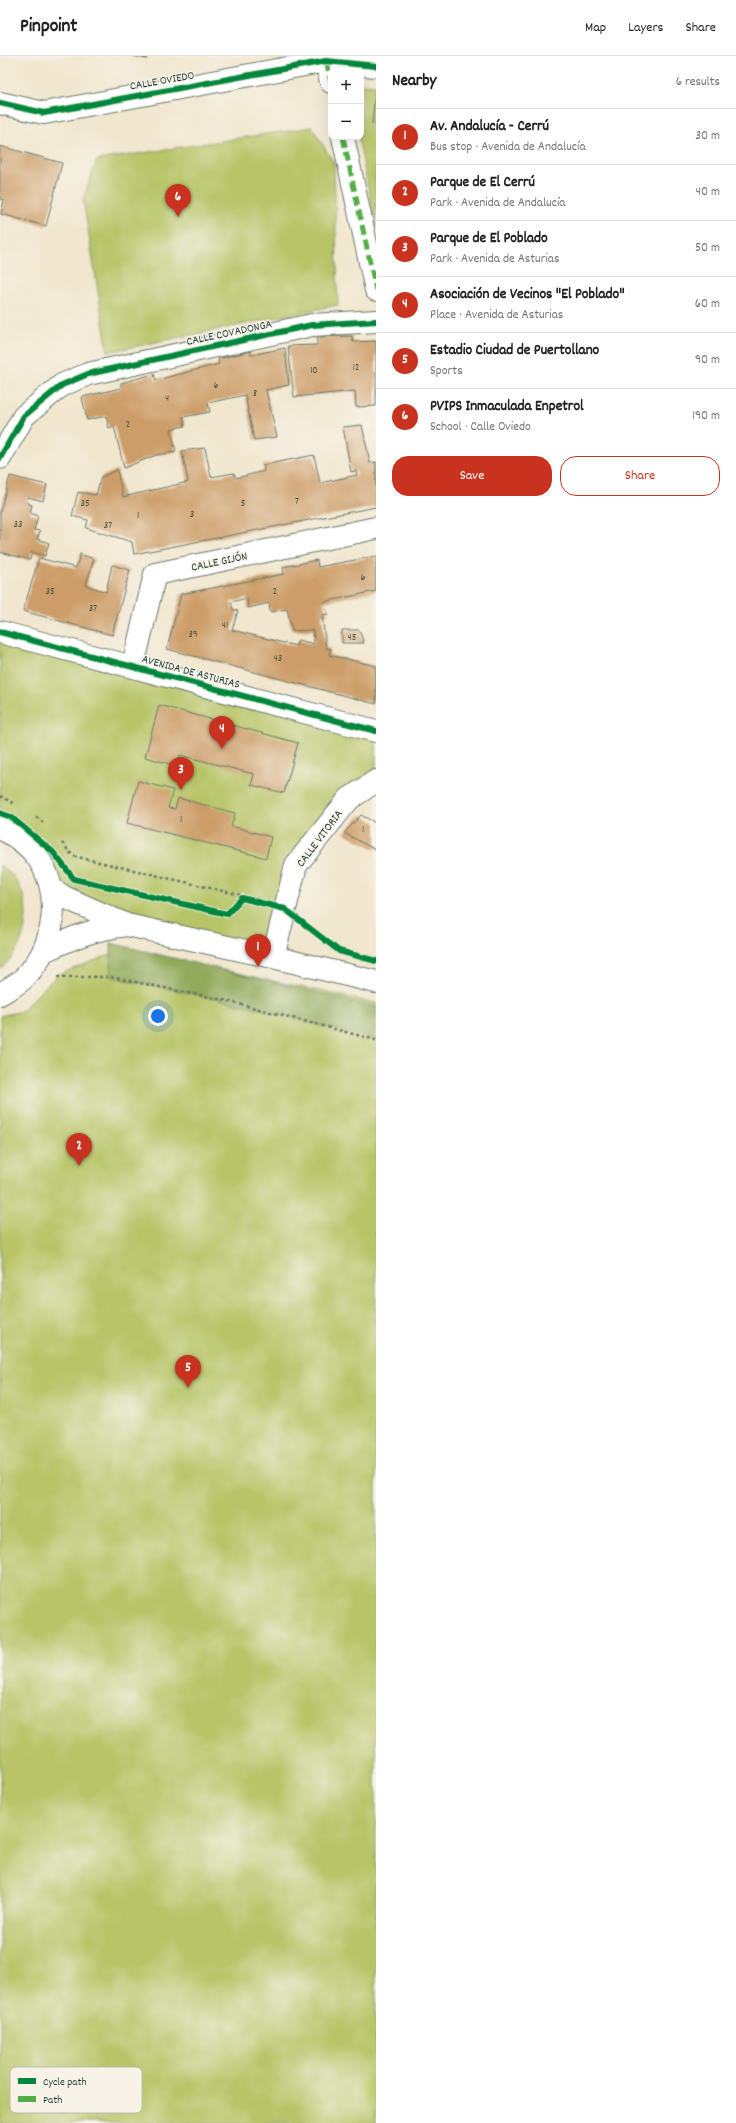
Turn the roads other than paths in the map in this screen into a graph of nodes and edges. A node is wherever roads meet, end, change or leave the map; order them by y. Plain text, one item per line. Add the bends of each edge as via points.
1 (326, 61) junction
2 (376, 66) edge
3 (328, 69) edge
4 (0, 103) edge
5 (344, 140) edge
6 (376, 290) edge
7 (376, 321) edge
8 (0, 458) edge
9 (376, 528) edge
10 (0, 632) edge
11 (133, 666) junction
12 (376, 732) edge
13 (376, 781) edge
14 (0, 828) edge
15 (51, 888) junction
16 (127, 925) junction
17 (44, 951) junction
18 (273, 957) junction
19 (376, 982) edge
20 (0, 994) edge

1 - 2 street, CALLE OVIEDO
1 - 3 street
1 - 4 street, CALLE OVIEDO via 44,113
5 - 6 street
7 - 8 street, CALLE COVADONGA via 312,325 88,374 62,385 24,416
9 - 11 street, CALLE GIJÓN via 155,574
10 - 11 street, AVENIDA DE ASTURIAS
11 - 12 street, AVENIDA DE ASTURIAS
13 - 18 street, CALLE VITORIA via 349,799 296,865
14 - 15 street via 15,836 38,858
15 - 16 street via 64,897
15 - 17 street via 54,920
16 - 17 street via 100,928
16 - 18 street
17 - 20 street via 25,977
18 - 19 street

